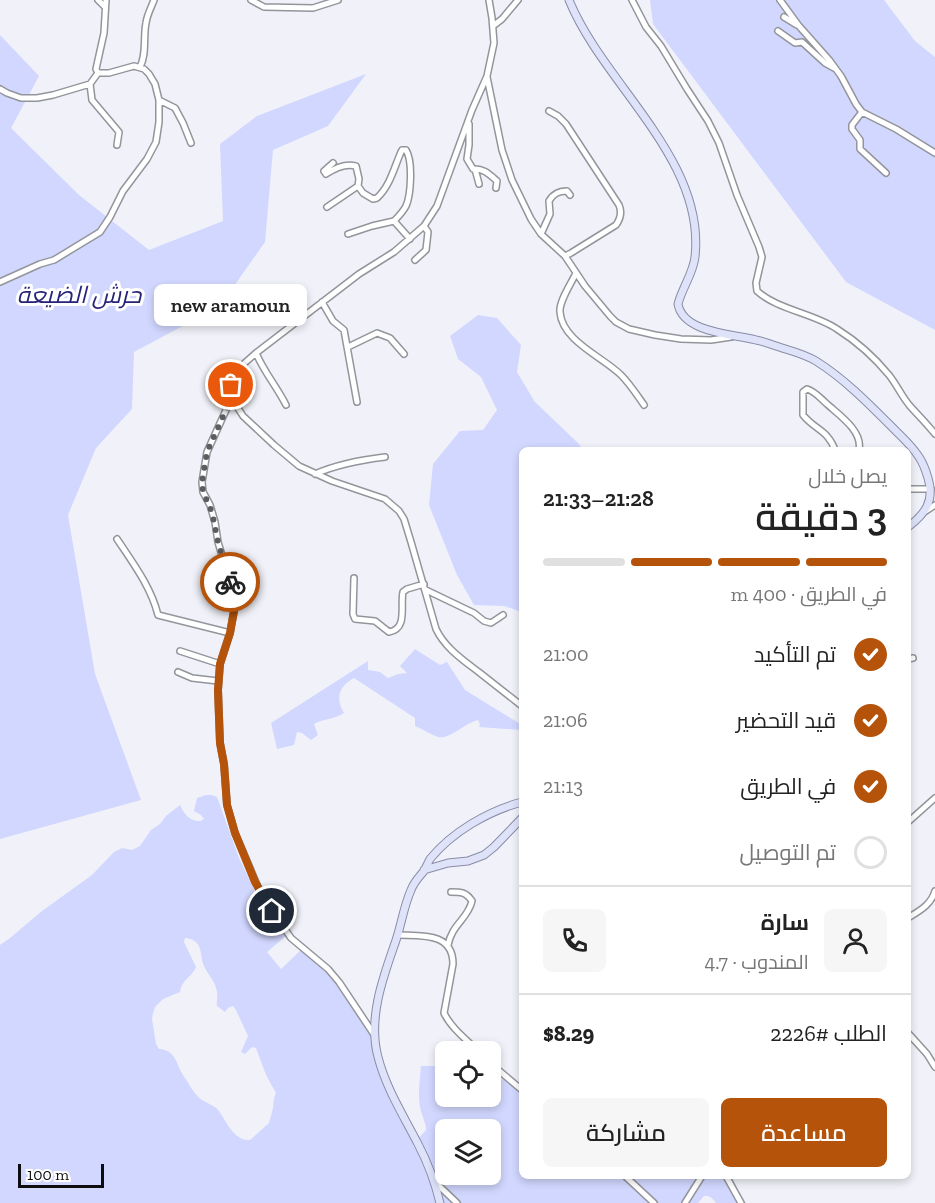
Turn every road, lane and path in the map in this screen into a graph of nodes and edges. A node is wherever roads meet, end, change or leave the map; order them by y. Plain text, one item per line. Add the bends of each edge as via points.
1 (98, 0) edge
2 (154, 0) edge
3 (251, 0) edge
4 (338, 0) edge
5 (489, 0) edge
6 (518, 0) edge
7 (569, 0) edge
8 (632, 0) edge
9 (780, 0) edge
10 (106, 3) edge
11 (784, 17) dead end
12 (493, 26) junction
13 (801, 28) junction
14 (778, 31) dead end
15 (140, 67) junction
16 (98, 73) junction
17 (487, 76) junction
18 (841, 76) junction
19 (90, 84) junction
20 (0, 89) edge
21 (159, 100) junction
22 (549, 111) dead end
23 (862, 112) junction
24 (468, 119) junction
25 (191, 143) dead end
26 (117, 145) dead end
27 (935, 153) edge
28 (333, 163) dead end
29 (475, 169) junction
30 (886, 172) dead end
31 (478, 184) dead end
32 (358, 186) junction
33 (496, 188) dead end
34 (570, 195) dead end
35 (327, 207) dead end
36 (394, 221) junction
37 (424, 226) junction
38 (348, 234) dead end
39 (542, 234) junction
40 (410, 239) junction
41 (565, 256) junction
42 (415, 260) dead end
43 (576, 273) junction
44 (0, 282) edge
45 (322, 302) junction
46 (735, 336) junction
47 (348, 347) junction
48 (256, 353) junction
49 (404, 354) dead end
50 (231, 399) junction
51 (357, 402) dead end
52 (286, 405) dead end
53 (644, 405) dead end
54 (935, 434) edge
55 (834, 447) edge
56 (860, 447) edge
57 (385, 457) dead end
58 (315, 474) junction
59 (911, 489) edge
60 (931, 489) junction
61 (935, 505) edge
62 (926, 510) junction
63 (911, 524) edge
64 (117, 539) dead end
65 (354, 578) dead end
66 (425, 587) junction
67 (503, 615) dead end
68 (230, 633) junction
69 (180, 651) dead end
70 (220, 664) junction
71 (178, 672) dead end
72 (218, 681) junction
73 (519, 704) edge
74 (935, 798) edge
75 (519, 803) edge
76 (911, 819) edge
77 (519, 821) edge
78 (424, 870) junction
79 (935, 891) edge
80 (451, 892) dead end
81 (911, 916) edge
82 (399, 935) junction
83 (448, 945) junction
84 (375, 1036) junction
85 (911, 1036) edge
86 (467, 1041) edge
87 (935, 1067) edge
88 (501, 1072) edge
89 (519, 1087) edge
90 (629, 1179) edge
91 (700, 1179) edge
92 (728, 1179) edge
93 (434, 1181) junction
94 (440, 1203) edge
95 (457, 1203) edge
96 (654, 1203) edge
97 (685, 1203) edge
98 (741, 1203) edge

1 - 10 street
2 - 15 street via 145,25
3 - 4 street via 264,7 314,8
5 - 12 street
6 - 12 street
7 - 46 main road via 593,45 673,162 689,200 694,260 679,297 679,309 695,325
8 - 54 street via 719,143 762,257 757,291 840,330 891,377
9 - 13 street
10 - 16 street
11 - 13 street
12 - 17 street via 494,43
13 - 18 street
14 - 18 street via 795,43 802,42
15 - 16 street
15 - 21 street via 155,84
16 - 19 street
17 - 24 street
17 - 39 street via 507,166
18 - 23 street
19 - 20 street via 26,99
19 - 26 street via 92,100 119,132
21 - 25 street via 175,108
21 - 44 street via 156,142 100,231 54,260
22 - 41 street via 567,123 621,209 616,225
23 - 27 street
23 - 30 street via 852,129 862,151
24 - 29 street via 467,159
24 - 37 street via 437,206
28 - 32 street via 324,171 326,174 339,166 356,166
29 - 31 street
29 - 33 street via 489,173 497,181
32 - 35 street
32 - 36 street via 363,193 377,198 390,180 401,152 406,150 410,194
34 - 39 street via 561,191 553,195
36 - 38 street
36 - 40 street
37 - 40 street
37 - 42 street via 428,232 426,250
39 - 41 street
40 - 45 street
41 - 43 street
43 - 46 street via 610,316 629,329 681,339
43 - 53 street via 561,304 564,326 583,347 619,373
45 - 47 street via 333,321 344,330
45 - 48 street
46 - 60 main road via 815,360 852,388 907,441 920,458
47 - 49 street via 377,333 390,338
47 - 51 street
48 - 50 street via 233,379
48 - 52 street
50 - 58 street via 274,445
50 - 68 street via 207,452 202,482 231,586 234,611
55 - 56 street via 828,436 803,415 803,392 807,389 818,394 850,425
57 - 58 street via 356,460
58 - 66 street via 385,500 399,511
59 - 60 street
60 - 62 main road
61 - 62 street
62 - 63 main road
64 - 68 street via 141,575 159,615
65 - 66 street via 355,619 375,621 389,633 401,625 403,592
66 - 67 street via 484,621 491,623
66 - 73 street via 436,629 445,644
68 - 70 street
69 - 70 street
70 - 72 street
71 - 72 street
72 - 84 street via 227,805 255,882 285,930 328,969
74 - 76 street
75 - 78 main road via 484,817 453,837
77 - 78 main road via 484,855
78 - 82 main road via 411,891
79 - 81 street via 929,903
80 - 83 street via 463,892 472,901
82 - 83 street via 424,935
82 - 84 main road via 384,975
83 - 86 street via 453,964 444,1013
84 - 93 main road via 377,1055 396,1104
85 - 87 street
88 - 89 street
90 - 96 street
91 - 97 street
92 - 98 street
93 - 94 main road
93 - 95 street

